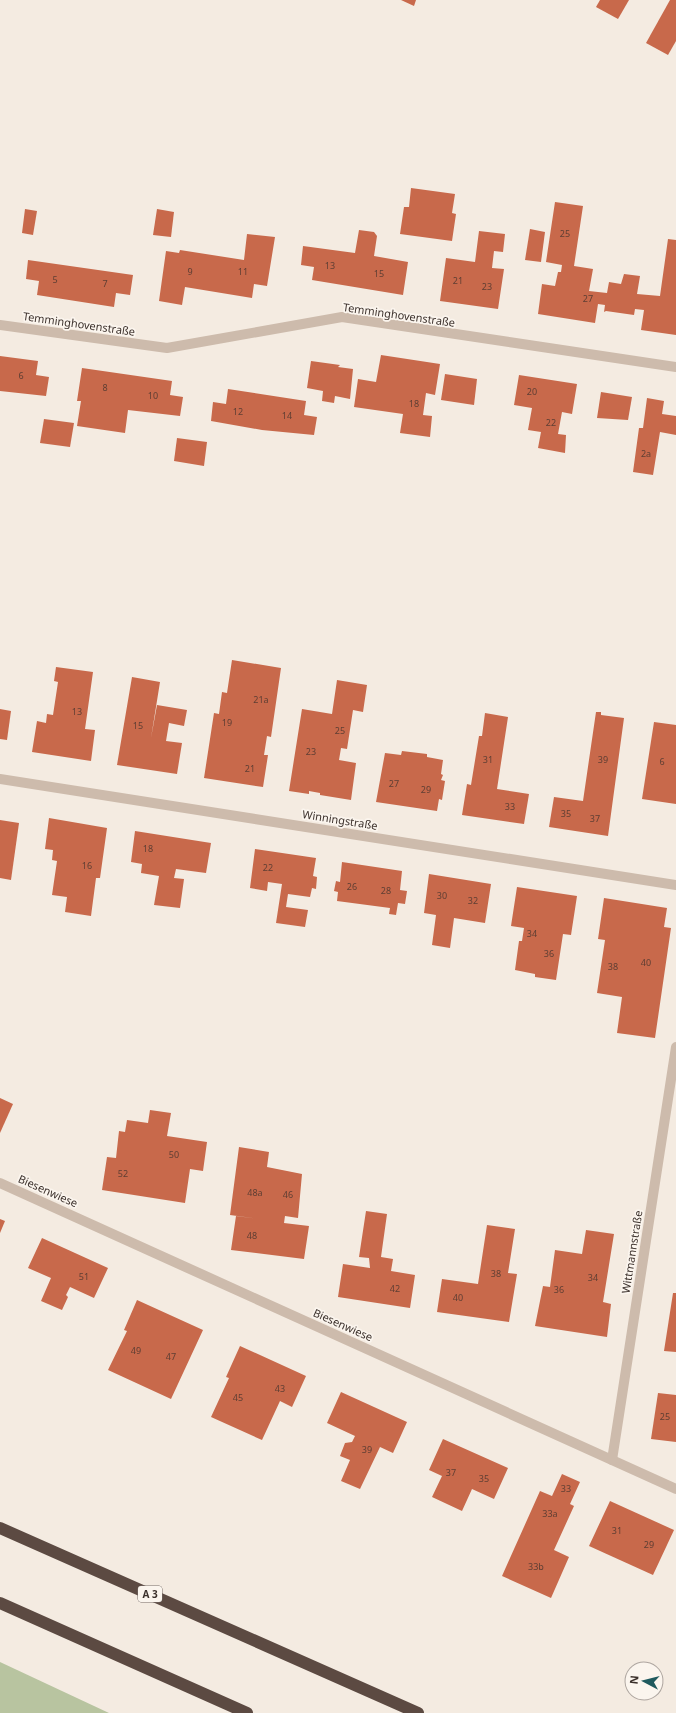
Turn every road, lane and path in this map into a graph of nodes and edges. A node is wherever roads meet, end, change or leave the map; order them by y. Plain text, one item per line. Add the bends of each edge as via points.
1 (0, 325) edge
2 (676, 367) edge
3 (0, 779) edge
4 (676, 885) edge
5 (676, 1047) edge
6 (0, 1183) edge
7 (612, 1460) junction
8 (676, 1489) edge
9 (0, 1528) edge
10 (0, 1603) edge
11 (247, 1713) edge
12 (418, 1713) edge

1 - 2 street, Temminghovenstraße via 167,348 342,317
3 - 4 street, Winningstraße
5 - 7 street, Wittmannstraße
6 - 7 street, Biesenwiese
7 - 8 street, Biesenwiese
9 - 12 highway, A 3
10 - 11 highway

